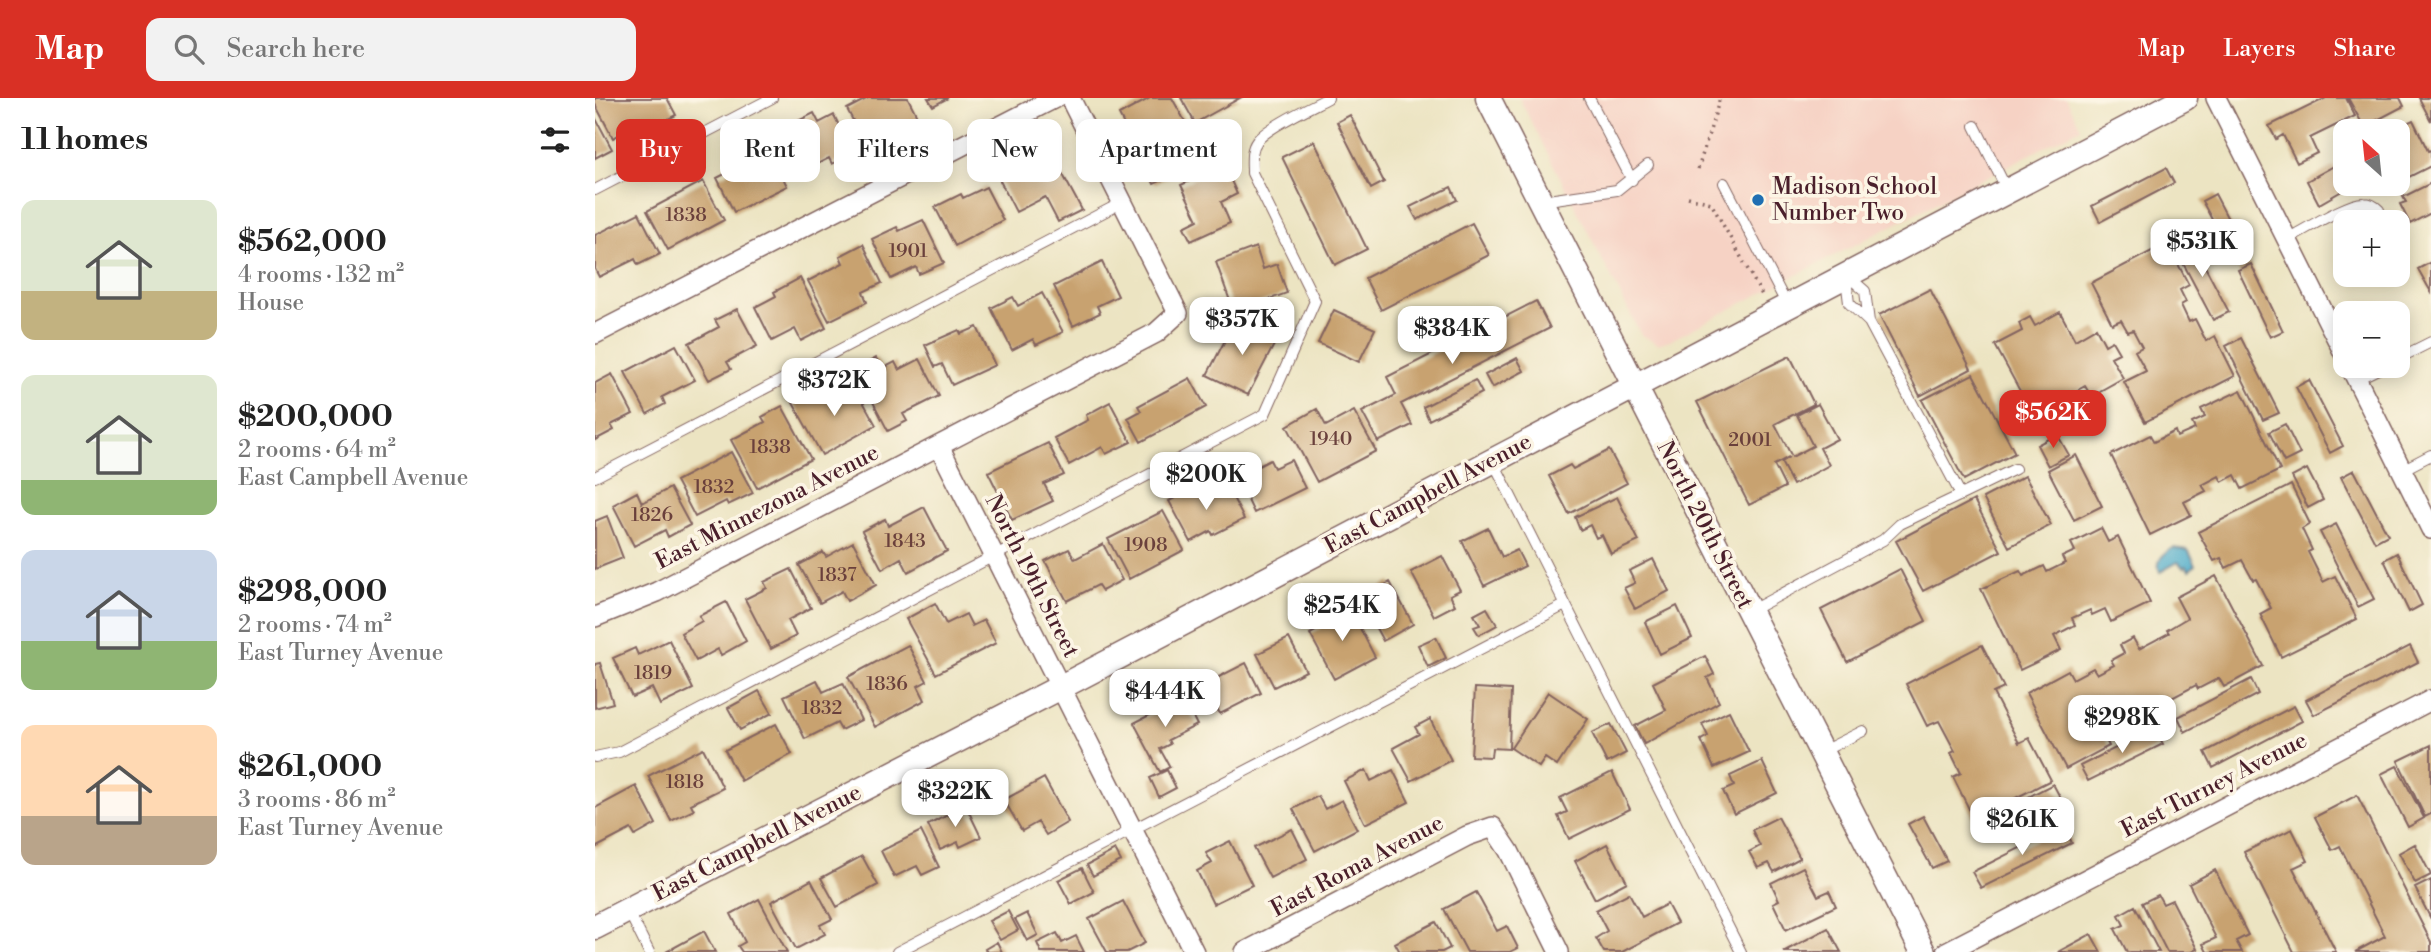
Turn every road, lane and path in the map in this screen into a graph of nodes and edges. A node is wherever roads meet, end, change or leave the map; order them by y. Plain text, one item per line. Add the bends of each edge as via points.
1 (772, 98) edge
2 (1055, 98) edge
3 (1070, 98) edge
4 (1328, 98) edge
5 (1489, 98) edge
6 (1589, 98) edge
7 (1720, 98) edge
8 (2185, 98) edge
9 (2216, 98) edge
10 (1975, 126) dead end
11 (1648, 165) dead end
12 (1697, 169) dead end
13 (1632, 180) junction
14 (1724, 183) dead end
15 (595, 190) edge
16 (2008, 191) junction
17 (1688, 197) dead end
18 (1541, 201) junction
19 (1123, 202) junction
20 (2343, 210) edge
21 (2379, 210) dead end
22 (2333, 215) edge
23 (2287, 239) junction
24 (1846, 275) junction
25 (1762, 295) dead end
26 (1787, 305) junction
27 (1869, 322) junction
28 (2333, 331) edge
29 (595, 334) edge
30 (2431, 342) edge
31 (2410, 352) edge
32 (2357, 378) edge
33 (1635, 386) junction
34 (939, 446) junction
35 (2431, 455) edge
36 (1493, 460) junction
37 (2015, 470) dead end
38 (2402, 470) junction
39 (595, 477) edge
40 (1961, 495) junction
41 (2431, 529) edge
42 (995, 556) junction
43 (1565, 605) junction
44 (1749, 612) junction
45 (595, 618) edge
46 (1061, 687) junction
47 (2431, 700) edge
48 (1863, 731) dead end
49 (1821, 752) junction
50 (595, 757) edge
51 (1133, 829) junction
52 (628, 910) junction
53 (595, 928) edge
54 (649, 952) edge
55 (897, 952) edge
56 (1195, 952) edge
57 (1245, 952) edge
58 (1559, 952) edge
59 (1741, 952) edge
60 (1923, 952) edge
61 (1946, 952) edge

1 - 15 lane
2 - 29 street
3 - 19 street
4 - 42 lane via 1269,130 1252,152 1252,173 1315,301 1265,414
5 - 18 street, North 20th Street
6 - 13 lane
7 - 12 path
8 - 16 street, East Campbell Avenue
9 - 23 street
10 - 16 lane
11 - 13 lane
13 - 18 lane via 1618,190
14 - 26 lane
16 - 24 street, East Campbell Avenue
17 - 25 path via 1711,203
18 - 33 street, North 20th Street
19 - 34 street, East Minnezona Avenue via 1178,313 1156,332
19 - 39 lane
20 - 21 lane via 2362,202
22 - 23 lane
23 - 28 street
24 - 26 street, East Campbell Avenue
24 - 27 lane via 1849,303
24 - 27 lane via 1865,291
26 - 33 street, East Campbell Avenue
27 - 40 lane
30 - 31 lane
32 - 38 street
33 - 36 street, East Campbell Avenue
33 - 44 street, North 20th Street
34 - 42 street, North 19th Street
34 - 45 street, East Minnezona Avenue via 657,592
35 - 38 lane
36 - 43 lane
36 - 46 street, East Campbell Avenue
37 - 40 lane
38 - 41 street
40 - 44 lane via 1900,524 1883,540
42 - 46 street, North 19th Street
42 - 50 lane via 619,752
43 - 51 lane
43 - 59 lane
44 - 49 street, North 20th Street
46 - 51 street, North 19th Street
46 - 52 street, East Campbell Avenue
47 - 61 street, East Turney Avenue
48 - 49 lane
49 - 60 street, North 20th Street
51 - 55 lane
51 - 56 street, North 19th Street
52 - 53 street, East Campbell Avenue
52 - 54 lane
57 - 58 street, East Roma Avenue via 1467,836 1493,827

